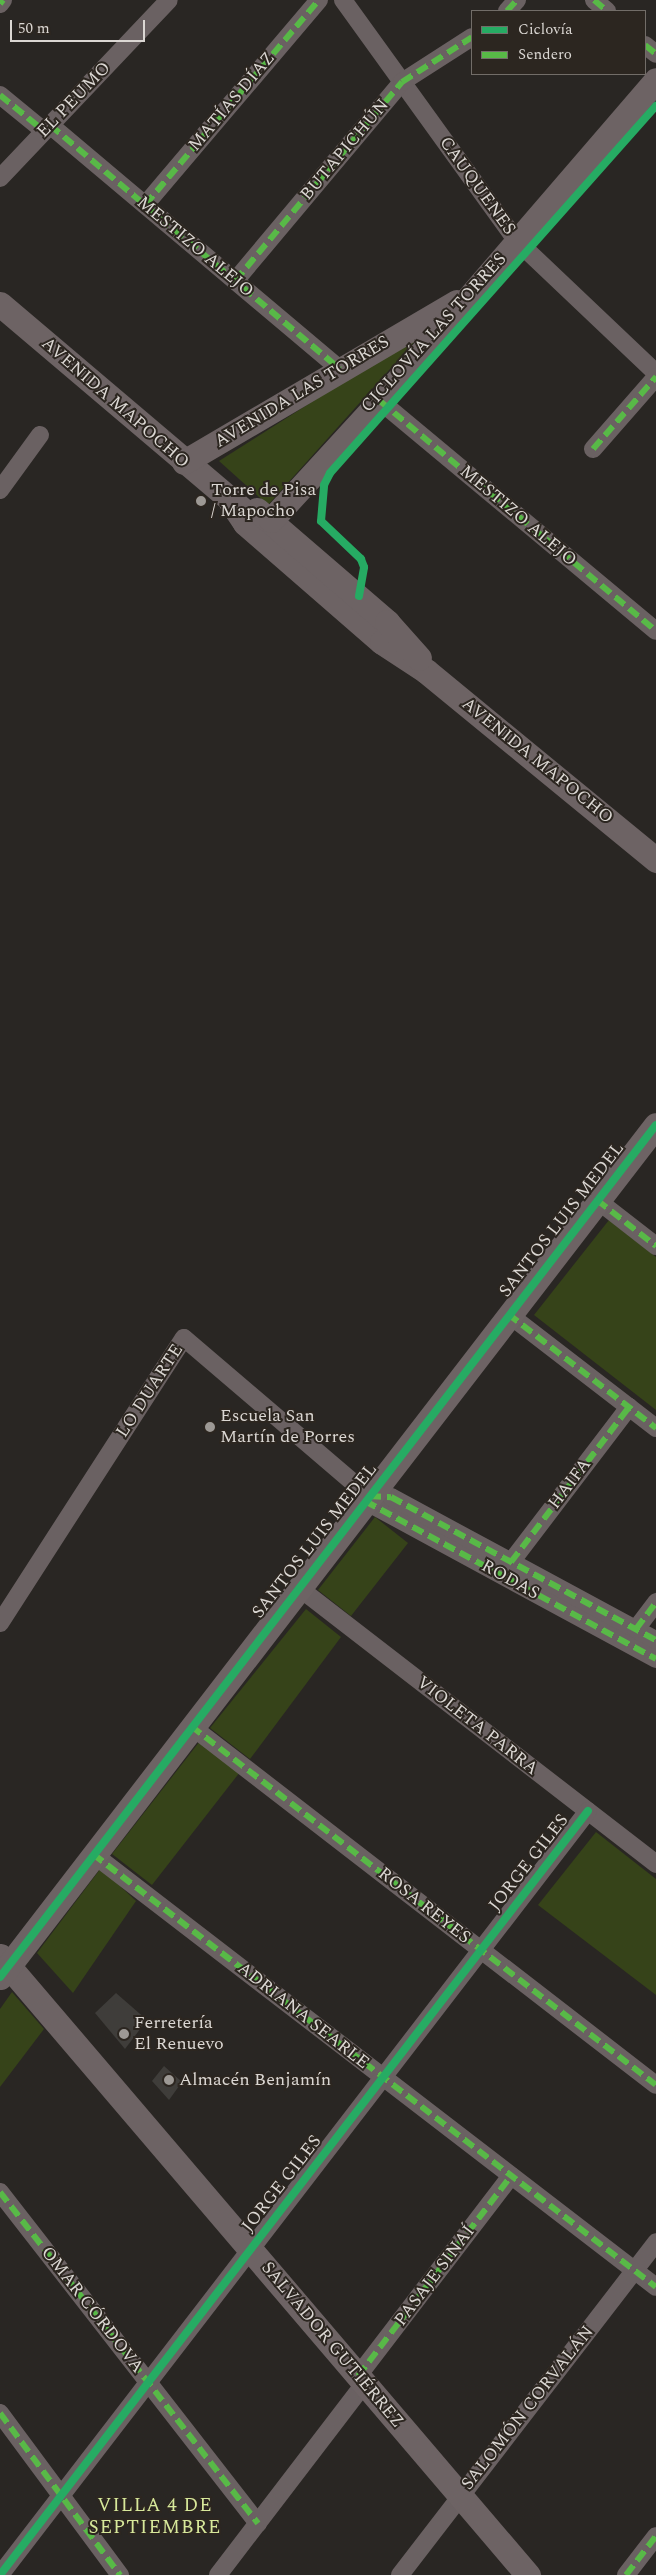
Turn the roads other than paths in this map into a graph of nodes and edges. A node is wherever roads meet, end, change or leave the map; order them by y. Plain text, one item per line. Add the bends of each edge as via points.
1 (3, 0) edge
2 (169, 0) edge
3 (319, 0) edge
4 (343, 0) edge
5 (517, 0) edge
6 (594, 0) edge
7 (0, 4) edge
8 (508, 10) edge
9 (606, 10) edge
10 (471, 38) edge
11 (646, 45) edge
12 (656, 54) edge
13 (656, 80) edge
14 (402, 82) junction
15 (0, 95) edge
16 (47, 128) junction
17 (0, 178) edge
18 (145, 205) junction
19 (517, 241) junction
20 (235, 281) junction
21 (472, 293) junction
22 (0, 304) edge
23 (340, 369) junction
24 (656, 374) edge
25 (656, 377) edge
26 (380, 401) junction
27 (40, 435) dead end
28 (593, 449) dead end
29 (184, 462) junction
30 (0, 490) edge
31 (231, 502) junction
32 (272, 520) junction
33 (656, 632) edge
34 (426, 671) junction
35 (653, 855) edge
36 (656, 1125) edge
37 (596, 1200) junction
38 (656, 1246) edge
39 (508, 1314) junction
40 (629, 1407) junction
41 (656, 1428) edge
42 (367, 1498) junction
43 (511, 1562) junction
44 (298, 1588) junction
45 (656, 1602) edge
46 (0, 1623) edge
47 (636, 1629) junction
48 (656, 1640) edge
49 (656, 1659) edge
50 (191, 1726) junction
51 (588, 1811) junction
52 (93, 1854) junction
53 (654, 1859) edge
54 (481, 1950) junction
55 (3, 1966) edge
56 (383, 2077) junction
57 (656, 2085) edge
58 (511, 2176) junction
59 (0, 2192) edge
60 (656, 2242) edge
61 (251, 2249) junction
62 (634, 2271) junction
63 (656, 2288) edge
64 (362, 2380) junction
65 (149, 2382) junction
66 (0, 2413) edge
67 (61, 2496) junction
68 (460, 2496) junction
69 (258, 2522) junction
70 (656, 2536) edge
71 (0, 2575) edge
72 (120, 2575) edge
73 (218, 2575) edge
74 (400, 2575) edge
75 (528, 2575) edge
76 (626, 2575) edge

1 - 7 street
2 - 16 street, EL PEUMO
3 - 18 street, MATÍAS DÍAZ
4 - 14 street, CAUQUENES
5 - 8 street
6 - 9 street
10 - 14 street, BUTAPICHÚN
11 - 12 street
13 - 19 main road, AVENIDA LAS TORRES
14 - 19 street, CAUQUENES
14 - 20 street, BUTAPICHÚN
15 - 16 street, MESTIZO ALEJO
16 - 17 street, EL PEUMO
16 - 18 street, MESTIZO ALEJO
18 - 20 street, MESTIZO ALEJO
19 - 21 main road, AVENIDA LAS TORRES
19 - 24 street, CAUQUENES
20 - 23 street, MESTIZO ALEJO
21 - 23 main road, AVENIDA LAS TORRES
21 - 26 main road, AVENIDA LAS TORRES
22 - 29 main road, AVENIDA MAPOCHO
23 - 29 main road, AVENIDA LAS TORRES
25 - 28 street
26 - 32 main road, AVENIDA LAS TORRES
26 - 33 street, MESTIZO ALEJO
27 - 30 street
29 - 31 main road, AVENIDA MAPOCHO
31 - 32 main road, AVENIDA MAPOCHO via 254,508
31 - 34 main road, AVENIDA MAPOCHO via 245,523 266,542 382,642
32 - 34 main road, AVENIDA MAPOCHO via 401,635
34 - 35 main road, AVENIDA MAPOCHO
36 - 37 main road, SANTOS LUIS MEDEL
37 - 38 street
37 - 39 main road, SANTOS LUIS MEDEL
39 - 40 street
39 - 42 main road, SANTOS LUIS MEDEL
40 - 41 street
40 - 43 street, HAIFA
42 - 43 street, RODAS via 391,1498
42 - 44 main road, SANTOS LUIS MEDEL
42 - 46 street, LO DUARTE via 184,1338
42 - 49 street, RODAS
43 - 47 street, RODAS
44 - 50 main road, SANTOS LUIS MEDEL
44 - 51 street, VIOLETA PARRA
45 - 47 street
47 - 48 street, RODAS
50 - 52 main road, SANTOS LUIS MEDEL
50 - 54 street, ROSA REYES
51 - 53 street, VIOLETA PARRA
51 - 54 street, JORGE GILES
52 - 55 main road, SANTOS LUIS MEDEL
52 - 56 street, ADRIANA SEARLE
54 - 56 street, JORGE GILES
54 - 57 street, ROSA REYES
55 - 61 main road, SALVADOR GUTIÉRREZ
56 - 58 street, ADRIANA SEARLE
56 - 61 street, JORGE GILES
58 - 62 street, ADRIANA SEARLE
58 - 64 street, PASAJE SINAÍ
59 - 65 street, OMAR CÓRDOVA
60 - 62 street, SALOMÓN CORVALÁN
61 - 64 main road, SALVADOR GUTIÉRREZ
61 - 65 street, JORGE GILES
62 - 63 street, ADRIANA SEARLE
62 - 68 street, SALOMÓN CORVALÁN
64 - 68 main road, SALVADOR GUTIÉRREZ
64 - 69 street, PASAJE SINAÍ
65 - 67 street, JORGE GILES
65 - 69 street, OMAR CÓRDOVA
66 - 67 street
67 - 71 street, JORGE GILES
67 - 72 street
68 - 74 street, SALOMÓN CORVALÁN
68 - 75 main road, SALVADOR GUTIÉRREZ
69 - 73 street, PASAJE SINAÍ
70 - 76 street

